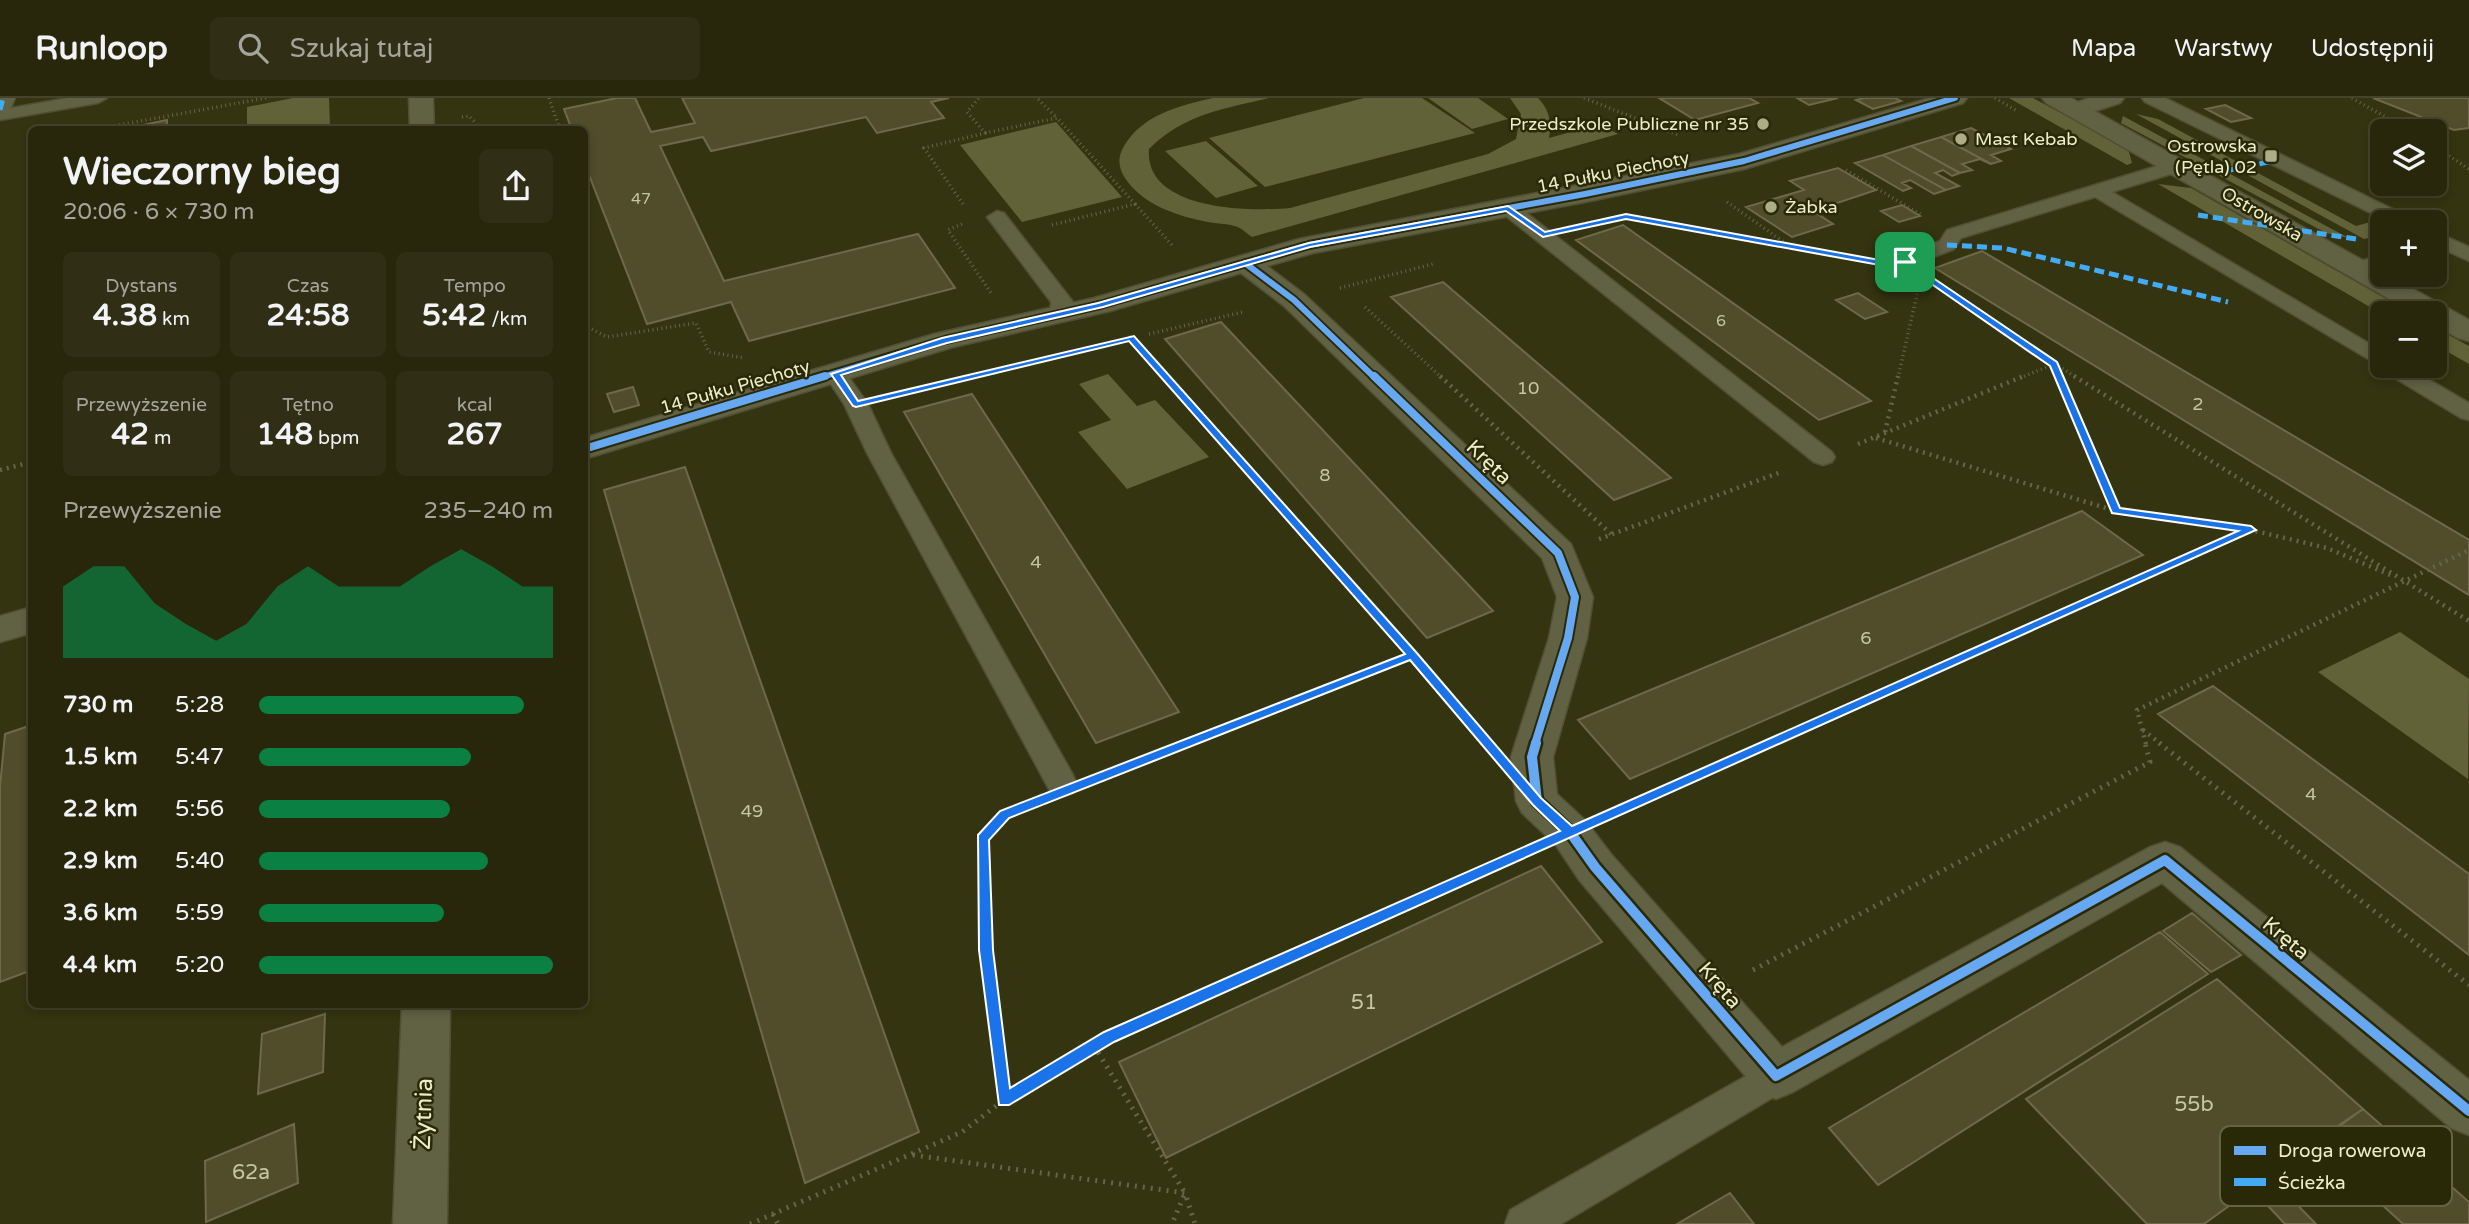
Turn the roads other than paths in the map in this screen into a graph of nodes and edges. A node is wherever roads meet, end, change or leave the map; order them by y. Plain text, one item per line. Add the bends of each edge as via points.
1 (3, 98) edge
2 (98, 98) edge
3 (421, 98) edge
4 (1955, 98) edge
5 (2054, 98) edge
6 (2112, 98) edge
7 (2151, 98) edge
8 (2077, 110) junction
9 (0, 112) edge
10 (422, 126) edge
11 (2177, 166) junction
12 (2096, 190) junction
13 (1508, 208) junction
14 (2380, 210) edge
15 (997, 217) dead end
16 (2447, 246) edge
17 (2469, 255) edge
18 (1245, 263) junction
19 (2369, 265) edge
20 (1914, 268) road end
21 (1061, 314) junction
22 (2469, 332) edge
23 (2370, 353) edge
24 (835, 374) junction
25 (2411, 378) edge
26 (2469, 413) edge
27 (588, 448) edge
28 (1823, 457) dead end
29 (28, 621) edge
30 (0, 629) edge
31 (1062, 784) dead end
32 (426, 1008) edge
33 (1776, 1076) junction
34 (2469, 1111) edge
35 (421, 1224) edge
36 (1524, 1224) edge

1 - 9 street
2 - 9 lane
3 - 10 street
4 - 13 street, 14 Pułku Piechoty via 1744,161
5 - 8 street, Ostrowska
6 - 8 street
7 - 14 lane
8 - 11 street, Ostrowska
11 - 12 lane
11 - 19 street, Ostrowska
12 - 20 lane via 1954,234
12 - 23 lane
13 - 18 street, 14 Pułku Piechoty via 1309,245
13 - 28 lane
15 - 21 lane via 1062,302
16 - 17 lane
18 - 21 street, 14 Pułku Piechoty
18 - 33 street, Kręta via 1294,300 1558,553 1575,597 1568,638 1532,758 1537,801 1570,832
19 - 22 street, Ostrowska
21 - 24 street, 14 Pułku Piechoty via 945,340
24 - 27 street, 14 Pułku Piechoty
24 - 31 lane via 856,404
25 - 26 lane
29 - 30 street
32 - 35 street, Żytnia
33 - 34 street, Kręta via 2165,860
33 - 36 lane

